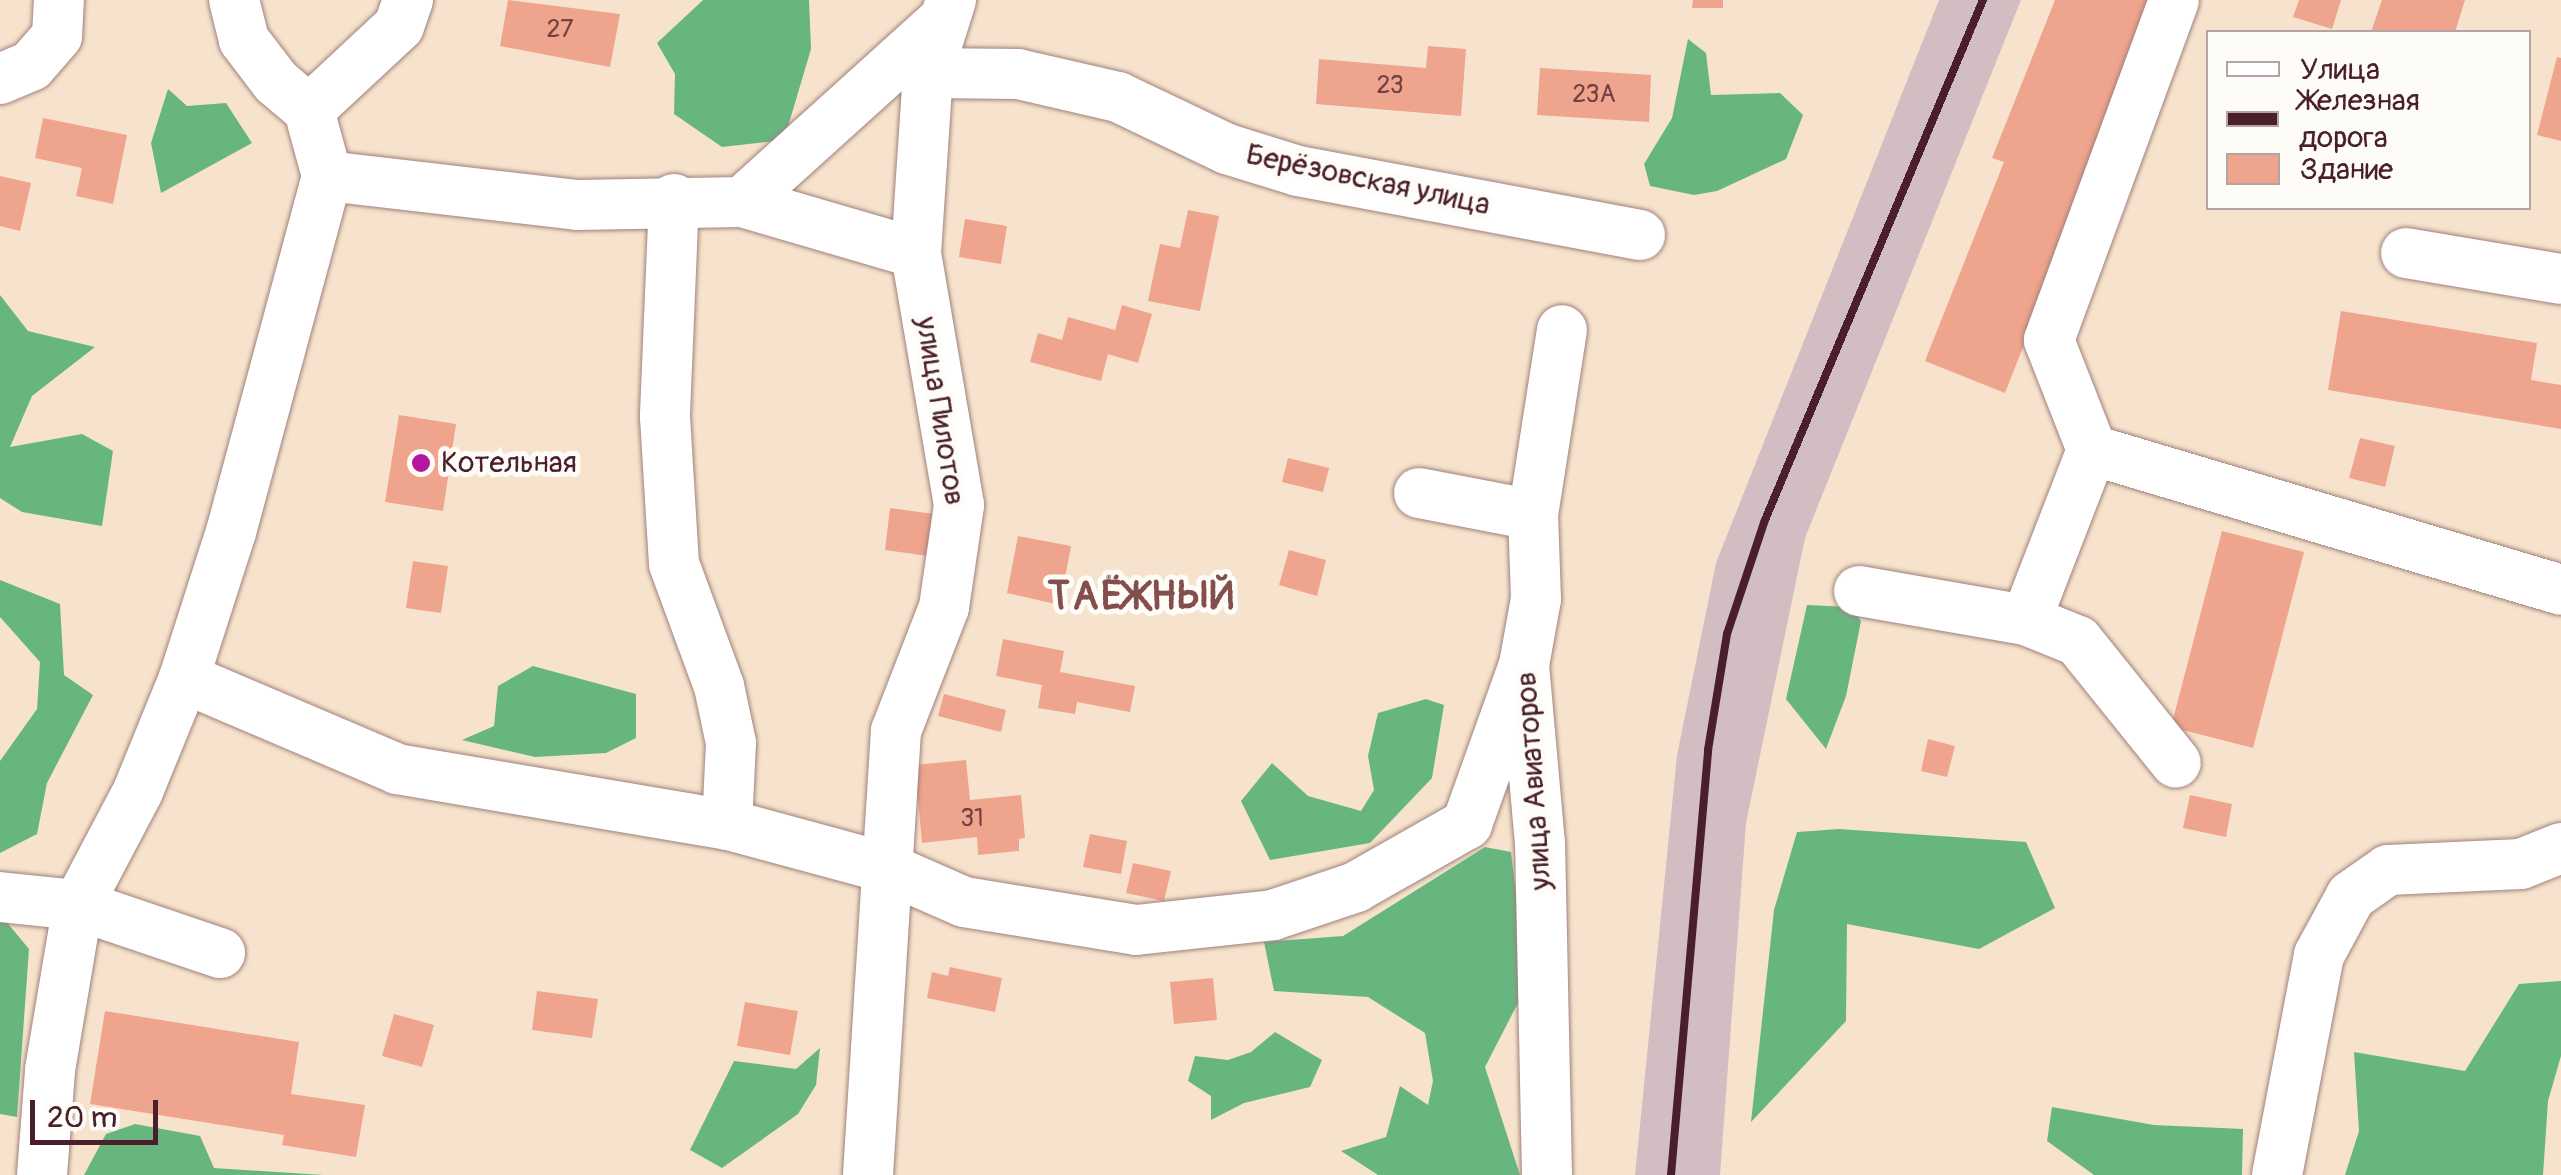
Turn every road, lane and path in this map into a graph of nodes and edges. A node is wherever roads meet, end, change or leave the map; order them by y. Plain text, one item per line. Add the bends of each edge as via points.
1 (59, 0) edge
2 (234, 0) edge
3 (408, 0) edge
4 (2174, 0) edge
5 (946, 11) edge
6 (928, 74) junction
7 (0, 80) edge
8 (309, 110) junction
9 (327, 176) junction
10 (674, 199) junction
11 (742, 202) junction
12 (1640, 235) dead end
13 (916, 252) junction
14 (2406, 254) dead end
15 (2561, 279) edge
16 (1562, 330) dead end
17 (2092, 450) junction
18 (1419, 493) dead end
19 (1533, 515) junction
20 (2561, 590) edge
21 (1859, 591) dead end
22 (2026, 620) junction
23 (1524, 665) junction
24 (184, 678) junction
25 (2176, 763) dead end
26 (727, 825) junction
27 (2561, 848) edge
28 (884, 867) junction
29 (0, 896) edge
30 (78, 904) junction
31 (220, 953) dead end
32 (42, 1175) edge
33 (868, 1175) edge
34 (1547, 1175) edge
35 (2277, 1175) edge

1 - 7 street via 58,36 31,66
2 - 8 street via 244,40
3 - 8 street via 399,26
4 - 17 street via 2049,340
5 - 6 street, улица Пилотов
5 - 11 street
6 - 12 street, Берёзовская улица via 1018,74 1118,97 1226,149 1298,171
6 - 13 street, улица Пилотов
8 - 9 street
9 - 10 street via 577,205
9 - 24 street via 231,532
10 - 11 street
10 - 26 street via 665,417 674,564 719,686 731,743
11 - 13 street
13 - 28 street, улица Пилотов via 960,505 944,607 896,731
14 - 15 street
16 - 19 street, улица Авиаторов
17 - 20 street
17 - 22 street
18 - 19 street
19 - 23 street, улица Авиаторов via 1536,599
21 - 22 street
22 - 25 street via 2078,641
23 - 28 street via 1467,824 1356,888 1273,915 1136,930 964,902
23 - 34 street, улица Авиаторов via 1540,844
24 - 26 street via 397,769
24 - 30 street via 138,791
26 - 28 street
27 - 35 street via 2521,864 2388,870 2352,896 2319,955
28 - 33 street, улица Пилотов
29 - 30 street
30 - 31 street
30 - 32 street via 50,1070

